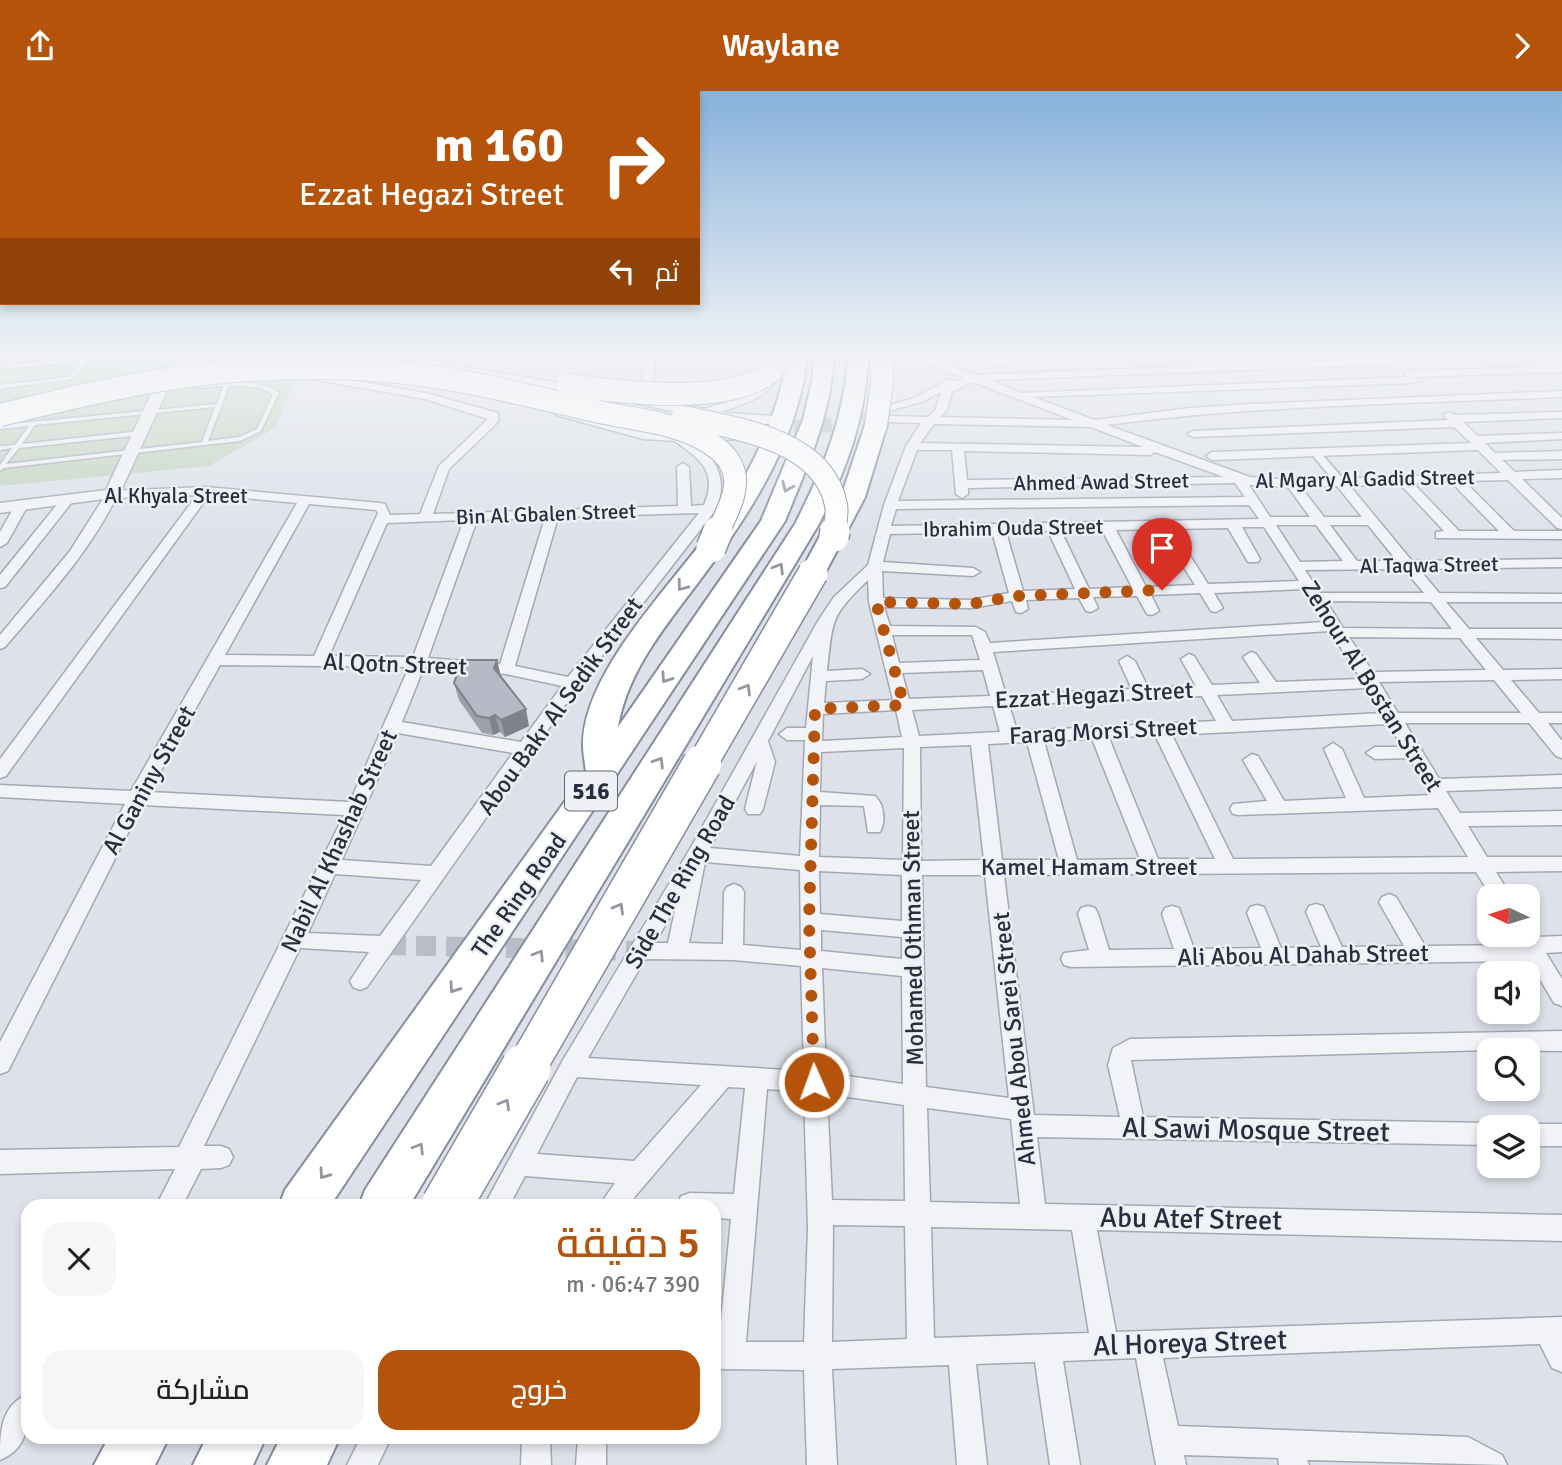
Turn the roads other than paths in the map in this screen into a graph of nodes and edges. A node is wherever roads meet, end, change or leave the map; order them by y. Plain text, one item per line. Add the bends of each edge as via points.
1 (107, 416) edge
2 (149, 416) edge
3 (215, 416) edge
4 (265, 416) edge
5 (494, 416) edge
6 (571, 416) edge
7 (622, 416) edge
8 (679, 416) edge
9 (727, 416) edge
10 (782, 416) edge
11 (816, 416) edge
12 (850, 416) edge
13 (877, 416) edge
14 (898, 416) tunnel mouth
15 (934, 416) edge
16 (1072, 416) edge
17 (1166, 416) edge
18 (1177, 416) edge
19 (1450, 416) edge
20 (1542, 416) edge
21 (928, 421) junction
22 (1455, 421) junction
23 (34, 423) junction
24 (1092, 424) junction
25 (0, 427) edge
26 (141, 433) junction
27 (1193, 434) junction
28 (1562, 436) edge
29 (676, 437) junction
30 (1477, 443) junction
31 (204, 444) junction
32 (17, 446) junction
33 (912, 446) junction
34 (958, 446) junction
35 (0, 448) edge
36 (1016, 448) junction
37 (1065, 449) junction
38 (132, 452) junction
39 (1164, 452) junction
40 (1315, 452) junction
41 (1562, 455) edge
42 (1212, 456) junction
43 (1492, 457) junction
44 (1020, 464) dead end
45 (1070, 466) dead end
46 (683, 467) dead end
47 (1, 468) edge
48 (1562, 474) edge
49 (1512, 476) junction
50 (1236, 478) junction
51 (1454, 478) junction
52 (1403, 480) junction
53 (1341, 483) junction
54 (961, 484) junction
55 (1292, 484) junction
56 (114, 489) junction
57 (206, 491) junction
58 (0, 497) edge
59 (68, 499) junction
60 (305, 500) junction
61 (1254, 501) junction
62 (963, 504) junction
63 (22, 505) junction
64 (890, 505) junction
65 (0, 508) edge
66 (709, 509) junction
67 (685, 510) junction
68 (553, 514) junction
69 (472, 516) junction
70 (425, 517) junction
71 (382, 519) junction
72 (1320, 521) junction
73 (1372, 521) junction
74 (1267, 522) junction
75 (1233, 524) junction
76 (1164, 525) junction
77 (1562, 525) edge
78 (1107, 526) junction
79 (1053, 527) junction
80 (998, 528) junction
81 (885, 530) junction
82 (1510, 535) junction
83 (1562, 535) edge
84 (834, 537) junction
85 (0, 543) edge
86 (711, 548) junction
87 (1253, 559) dead end
88 (1562, 563) edge
89 (1409, 565) junction
90 (875, 566) junction
91 (1297, 566) junction
92 (1354, 566) junction
93 (973, 572) dead end
94 (0, 583) edge
95 (1204, 588) junction
96 (1141, 591) junction
97 (1312, 591) junction
98 (1084, 593) junction
99 (1435, 598) junction
100 (1562, 598) edge
101 (876, 602) junction
102 (1019, 603) junction
103 (1091, 608) dead end
104 (1216, 608) dead end
105 (1152, 611) dead end
106 (825, 621) junction
107 (1337, 629) junction
108 (883, 631) junction
109 (1465, 633) junction
110 (1562, 634) edge
111 (982, 641) junction
112 (0, 644) edge
113 (1251, 657) dead end
114 (1189, 659) dead end
115 (216, 660) junction
116 (320, 660) junction
117 (1127, 661) dead end
118 (419, 662) junction
119 (989, 665) junction
120 (894, 667) junction
121 (506, 669) junction
122 (862, 674) dead end
123 (1562, 674) edge
124 (1499, 675) junction
125 (818, 676) junction
126 (1371, 680) junction
127 (572, 683) junction
128 (1271, 687) junction
129 (1206, 690) junction
130 (1142, 693) junction
131 (1000, 700) junction
132 (904, 705) junction
133 (815, 709) junction
134 (1393, 718) junction
135 (1534, 718) junction
136 (1562, 718) edge
137 (1226, 725) junction
138 (391, 726) junction
139 (1160, 729) junction
140 (1098, 732) junction
141 (787, 734) dead end
142 (1010, 736) junction
143 (1034, 736) junction
144 (979, 739) junction
145 (813, 741) junction
146 (760, 742) junction
147 (912, 742) junction
148 (526, 749) junction
149 (1333, 750) dead end
150 (1414, 752) junction
151 (1562, 752) edge
152 (1375, 753) dead end
153 (1252, 760) dead end
154 (0, 772) edge
155 (603, 773) junction
156 (1562, 781) edge
157 (0, 791) edge
158 (1438, 793) junction
159 (137, 797) junction
160 (811, 798) junction
161 (1358, 804) junction
162 (1279, 807) junction
163 (354, 809) junction
164 (754, 809) dead end
165 (1239, 809) dead end
166 (1562, 818) edge
167 (1455, 820) junction
168 (874, 827) dead end
169 (697, 854) junction
170 (811, 863) junction
171 (1481, 864) junction
172 (1562, 864) edge
173 (329, 866) junction
174 (913, 867) junction
175 (1070, 867) junction
176 (1152, 867) junction
177 (1228, 867) junction
178 (995, 868) junction
179 (438, 874) junction
180 (1494, 884) edge
181 (734, 892) dead end
182 (1389, 902) dead end
183 (1316, 912) dead end
184 (1257, 913) dead end
185 (1088, 914) dead end
186 (1172, 914) dead end
187 (809, 921) junction
188 (913, 929) junction
189 (294, 940) junction
190 (1540, 944) edge
191 (1562, 944) edge
192 (386, 945) junction
193 (1497, 947) edge
194 (1532, 947) edge
195 (640, 951) junction
196 (677, 951) junction
197 (733, 952) junction
198 (1419, 954) junction
199 (1335, 955) junction
200 (1274, 956) junction
201 (1187, 957) junction
202 (810, 958) junction
203 (1101, 958) junction
204 (1071, 959) dead end
205 (912, 968) junction
206 (360, 981) dead end
207 (1562, 997) edge
208 (1562, 1041) edge
209 (0, 1064) edge
210 (571, 1067) junction
211 (723, 1076) junction
212 (757, 1079) junction
213 (814, 1082) junction
214 (915, 1098) junction
215 (1023, 1118) junction
216 (1134, 1128) junction
217 (1477, 1134) edge
218 (1540, 1135) edge
219 (1562, 1135) edge
220 (191, 1157) junction
221 (221, 1157) dead end
222 (0, 1162) edge
223 (518, 1164) junction
224 (638, 1173) junction
225 (170, 1199) edge
226 (307, 1199) edge
227 (386, 1199) edge
228 (450, 1199) edge
229 (500, 1199) edge
230 (617, 1199) edge
231 (721, 1206) edge
232 (745, 1207) junction
233 (820, 1212) junction
234 (917, 1215) junction
235 (1034, 1215) junction
236 (1082, 1217) junction
237 (1562, 1228) edge
238 (1555, 1330) edge
239 (1147, 1344) junction
240 (1105, 1346) junction
241 (1047, 1348) junction
242 (961, 1351) junction
243 (920, 1352) junction
244 (723, 1355) edge
245 (817, 1356) junction
246 (1562, 1358) edge
247 (21, 1418) edge
248 (137, 1444) edge
249 (234, 1444) edge
250 (308, 1444) edge
251 (373, 1444) edge
252 (592, 1444) edge
253 (0, 1446) edge
254 (1168, 1453) edge
255 (1291, 1455) edge
256 (1392, 1457) edge
257 (122, 1465) edge
258 (221, 1465) edge
259 (295, 1465) edge
260 (362, 1465) edge
261 (591, 1465) edge
262 (822, 1465) edge
263 (972, 1465) edge
264 (1065, 1465) edge
265 (1492, 1465) edge

1 - 23 lane
2 - 26 street
3 - 31 lane
4 - 31 lane via 259,430 240,439
5 - 70 street via 443,470
6 - 29 street via 628,432
7 - 86 highway, bridge via 672,427 707,441 724,455 734,472 731,497
8 - 84 highway, bridge via 778,442 812,463 833,490 838,505
9 - 29 street via 773,425
10 - 86 highway via 748,491
11 -> 155 highway, The Ring Road / 516 via 806,450 773,521
227 -> 12 highway, The Ring Road / 516 via 807,524 843,447
13 - 84 highway, bridge via 853,497
14 - 21 street
15 - 21 street, Mohamed Othman Street
16 - 24 street, Al Mgary Al Gadid Street
17 - 24 street
18 - 27 street, Zehour Al Bostan Street
19 - 22 street
20 - 22 street
21 - 24 street
21 - 33 street, Mohamed Othman Street
22 - 27 street
22 - 30 street
23 - 25 lane
23 - 32 lane
24 - 39 street, Al Mgary Al Gadid Street
26 - 32 lane
26 - 38 street
27 - 42 street, Zehour Al Bostan Street
28 - 30 street
29 - 66 street, Abou Bakr Al Sedik Street via 706,459 716,474 718,492
30 - 40 street
30 - 43 street
31 - 38 lane
32 - 35 lane
32 - 47 lane
33 - 34 street
33 - 64 street, Mohamed Othman Street
34 - 36 street
34 - 54 street
36 - 37 street
36 - 44 street
37 - 39 street via 1098,455
37 - 45 street
38 - 47 lane
38 - 56 street
39 - 50 street, Al Mgary Al Gadid Street
40 - 42 street
40 - 53 street
41 - 43 street
42 - 50 street, Zehour Al Bostan Street
43 - 49 street
46 - 67 street
48 - 49 street, Al Mgary Al Gadid Street
49 - 51 street, Al Mgary Al Gadid Street
49 - 77 street
50 - 54 street, Ahmed Awad Street
50 - 55 street, Al Mgary Al Gadid Street
50 - 61 street, Zehour Al Bostan Street
51 - 52 street, Al Mgary Al Gadid Street
51 - 82 street
52 - 53 street, Al Mgary Al Gadid Street
52 - 82 street via 1448,535
53 - 55 street, Al Mgary Al Gadid Street
53 - 73 street
54 - 62 street
55 - 72 street
56 - 57 street, Al Khyala Street
56 - 58 street, Al Khyala Street
56 - 59 street, Al Khyala Street
56 - 112 street via 78,551
57 - 60 street, Al Khyala Street
57 - 154 street
59 - 63 street, Al Khyala Street
59 - 94 street
60 - 71 street, Al Khyala Street via 380,507
60 - 115 street, Al Ganiny Street
61 - 62 street
61 - 74 street, Zehour Al Bostan Street
62 - 64 street
63 - 65 street, Al Khyala Street
63 - 85 street
64 - 81 street, Mohamed Othman Street
66 - 67 street, Bin Al Gbalen Street
66 - 127 street, Abou Bakr Al Sedik Street
67 - 68 street, Bin Al Gbalen Street
68 - 69 street, Bin Al Gbalen Street
68 - 121 street
69 - 70 street, Bin Al Gbalen Street
69 - 118 street, Nabil Al Khashab Street
70 - 71 street, Bin Al Gbalen Street
71 - 116 street
72 - 73 street, Ibrahim Ouda Street
72 - 74 street, Ibrahim Ouda Street
72 - 92 street
73 - 89 street
74 - 75 street, Ibrahim Ouda Street
74 - 91 street, Zehour Al Bostan Street
75 - 76 street, Ibrahim Ouda Street
75 - 87 street
76 - 78 street, Ibrahim Ouda Street
76 - 95 street
78 - 79 street, Ibrahim Ouda Street
78 - 96 street
79 - 80 street, Ibrahim Ouda Street
79 - 98 street
80 - 81 street, Ibrahim Ouda Street
80 - 102 street
81 - 90 street, Mohamed Othman Street
82 - 83 street
228 -> 84 highway, bridge
86 -> 155 highway via 623,672 598,743
88 - 89 street, Al Taqwa Street
89 - 92 street, Al Taqwa Street
89 - 99 street
90 - 93 street
90 - 101 street, Mohamed Othman Street
90 - 106 street, Side The Ring Road via 839,600
91 - 92 street, Al Taqwa Street
91 - 97 street, Zehour Al Bostan Street
95 - 96 street
95 - 97 street
95 - 104 street
96 - 98 street
96 - 105 street
97 - 99 street
97 - 107 street, Zehour Al Bostan Street
98 - 102 street
98 - 103 street
99 - 100 street
99 - 109 street
101 - 102 street
101 - 108 street, Mohamed Othman Street
106 - 125 street
106 - 146 street, Side The Ring Road
107 - 109 street
107 - 111 street
107 - 126 street, Zehour Al Bostan Street
108 - 111 street via 970,630
108 - 120 street, Mohamed Othman Street
109 - 110 street
109 - 124 street
111 - 119 street
113 - 128 street
114 - 129 street
115 - 116 street, Al Qotn Street
115 - 159 street, Al Ganiny Street
116 - 118 street, Al Qotn Street
117 - 130 street
118 - 121 street, Al Qotn Street
118 - 138 street, Nabil Al Khashab Street
119 - 120 street
119 - 131 street
120 - 132 street, Mohamed Othman Street
121 - 127 street, Al Qotn Street
122 - 125 street
123 - 124 street, Ezzat Hegazi Street
124 - 126 street, Ezzat Hegazi Street
124 - 135 street
125 - 133 street
126 - 128 street, Ezzat Hegazi Street
126 - 134 street, Zehour Al Bostan Street
127 - 148 street, Abou Bakr Al Sedik Street
128 - 129 street, Ezzat Hegazi Street
129 - 130 street, Ezzat Hegazi Street
129 - 137 street
130 - 131 street, Ezzat Hegazi Street
131 - 132 street, Ezzat Hegazi Street
131 - 142 street
132 - 133 street, Ezzat Hegazi Street
132 - 147 street, Mohamed Othman Street
133 - 145 street
134 - 135 street, Farag Morsi Street
134 - 137 street, Farag Morsi Street
134 - 150 street, Zehour Al Bostan Street
135 - 136 street, Farag Morsi Street
135 - 151 street
137 - 139 street, Farag Morsi Street
138 - 148 street
138 - 163 street, Nabil Al Khashab Street
139 - 140 street, Farag Morsi Street
139 - 177 street
140 - 143 street, Farag Morsi Street
140 - 176 street
141 - 145 street, Farag Morsi Street
142 - 143 street, Farag Morsi Street
142 - 144 street, Farag Morsi Street
143 - 175 street
144 - 147 street, Farag Morsi Street
144 - 178 street, Ahmed Abou Sarei Street
145 - 147 street, Farag Morsi Street
145 - 160 street
146 - 164 street via 766,762
146 - 169 street, Side The Ring Road
147 - 174 street, Mohamed Othman Street
148 - 179 street, Abou Bakr Al Sedik Street
149 - 161 street
150 - 152 street
150 - 158 street, Zehour Al Bostan Street
153 - 162 street
155 -> 226 highway, The Ring Road / 516
156 - 158 street
157 - 159 street
158 - 161 street
158 - 167 street, Zehour Al Bostan Street
159 - 163 street
159 - 209 street, Al Ganiny Street
160 - 168 street via 869,800
160 - 170 street
161 - 162 street
162 - 165 street
163 - 173 street, Nabil Al Khashab Street
166 - 167 street
167 - 171 street, Zehour Al Bostan Street
169 - 170 street, Kamel Hamam Street
169 - 195 street, Side The Ring Road
169 - 196 street
170 - 174 street, Kamel Hamam Street
170 - 187 street
171 - 172 street, Kamel Hamam Street
171 - 177 street, Kamel Hamam Street
171 - 180 street, Zehour Al Bostan Street
173 - 179 street
173 - 189 street, Nabil Al Khashab Street
174 - 178 street, Kamel Hamam Street
174 - 188 street, Mohamed Othman Street
175 - 176 street, Kamel Hamam Street
175 - 178 street, Kamel Hamam Street
176 - 177 street, Kamel Hamam Street
178 - 215 street, Ahmed Abou Sarei Street
179 - 192 street, Abou Bakr Al Sedik Street
181 - 197 street
182 - 198 street
183 - 199 street
184 - 200 street
185 - 203 street
186 - 201 street
187 - 188 street
187 - 202 street
188 - 205 street, Mohamed Othman Street
189 - 192 street
189 - 220 street, Nabil Al Khashab Street
190 - 191 street, Ali Abou Al Dahab Street
192 - 206 street, Abou Bakr Al Sedik Street
193 - 198 street, Ali Abou Al Dahab Street
194 - 207 street
195 - 196 street
195 - 210 street, Side The Ring Road
196 - 197 street
197 - 202 street
198 - 199 street, Ali Abou Al Dahab Street
199 - 200 street, Ali Abou Al Dahab Street
200 - 201 street, Ali Abou Al Dahab Street
201 - 203 street, Ali Abou Al Dahab Street
202 - 205 street
202 - 213 street
203 - 204 street, Ali Abou Al Dahab Street
205 - 214 street, Mohamed Othman Street
208 - 216 street via 1130,1049 1121,1055 1119,1065
210 - 211 street, Al Sawi Mosque Street
210 - 223 street, Side The Ring Road
211 - 212 street, Al Sawi Mosque Street
211 - 224 street
212 - 213 street, Al Sawi Mosque Street
212 - 232 street
213 - 214 street, Al Sawi Mosque Street
213 - 233 street
214 - 215 street, Al Sawi Mosque Street
214 - 234 street, Mohamed Othman Street
215 - 216 street, Al Sawi Mosque Street
215 - 235 street, Ahmed Abou Sarei Street
216 - 217 street, Al Sawi Mosque Street
218 - 219 street
220 - 221 street
220 - 222 street
220 - 225 street
223 - 224 street
223 - 229 street, Side The Ring Road
224 - 230 street
231 - 232 street
232 - 244 street
233 - 234 street, Abu Atef Street
233 - 245 street
234 - 235 street, Abu Atef Street
234 - 243 street, Mohamed Othman Street
235 - 236 street, Abu Atef Street
236 - 237 street, Abu Atef Street
236 - 240 street
238 - 239 street, Al Horeya Street
238 - 246 street
239 - 240 street, Al Horeya Street
239 - 254 street
240 - 241 street, Al Horeya Street
241 - 242 street, Al Horeya Street
241 - 264 street
242 - 243 street, Al Horeya Street
242 - 263 street
243 - 245 street, Al Horeya Street
244 - 245 street, Al Horeya Street
245 - 262 street
247 - 253 street
248 - 257 highway
249 - 258 highway
250 - 259 highway
251 - 260 street
252 - 261 street
254 - 255 street
255 - 256 street
256 - 265 street via 1468,1452

